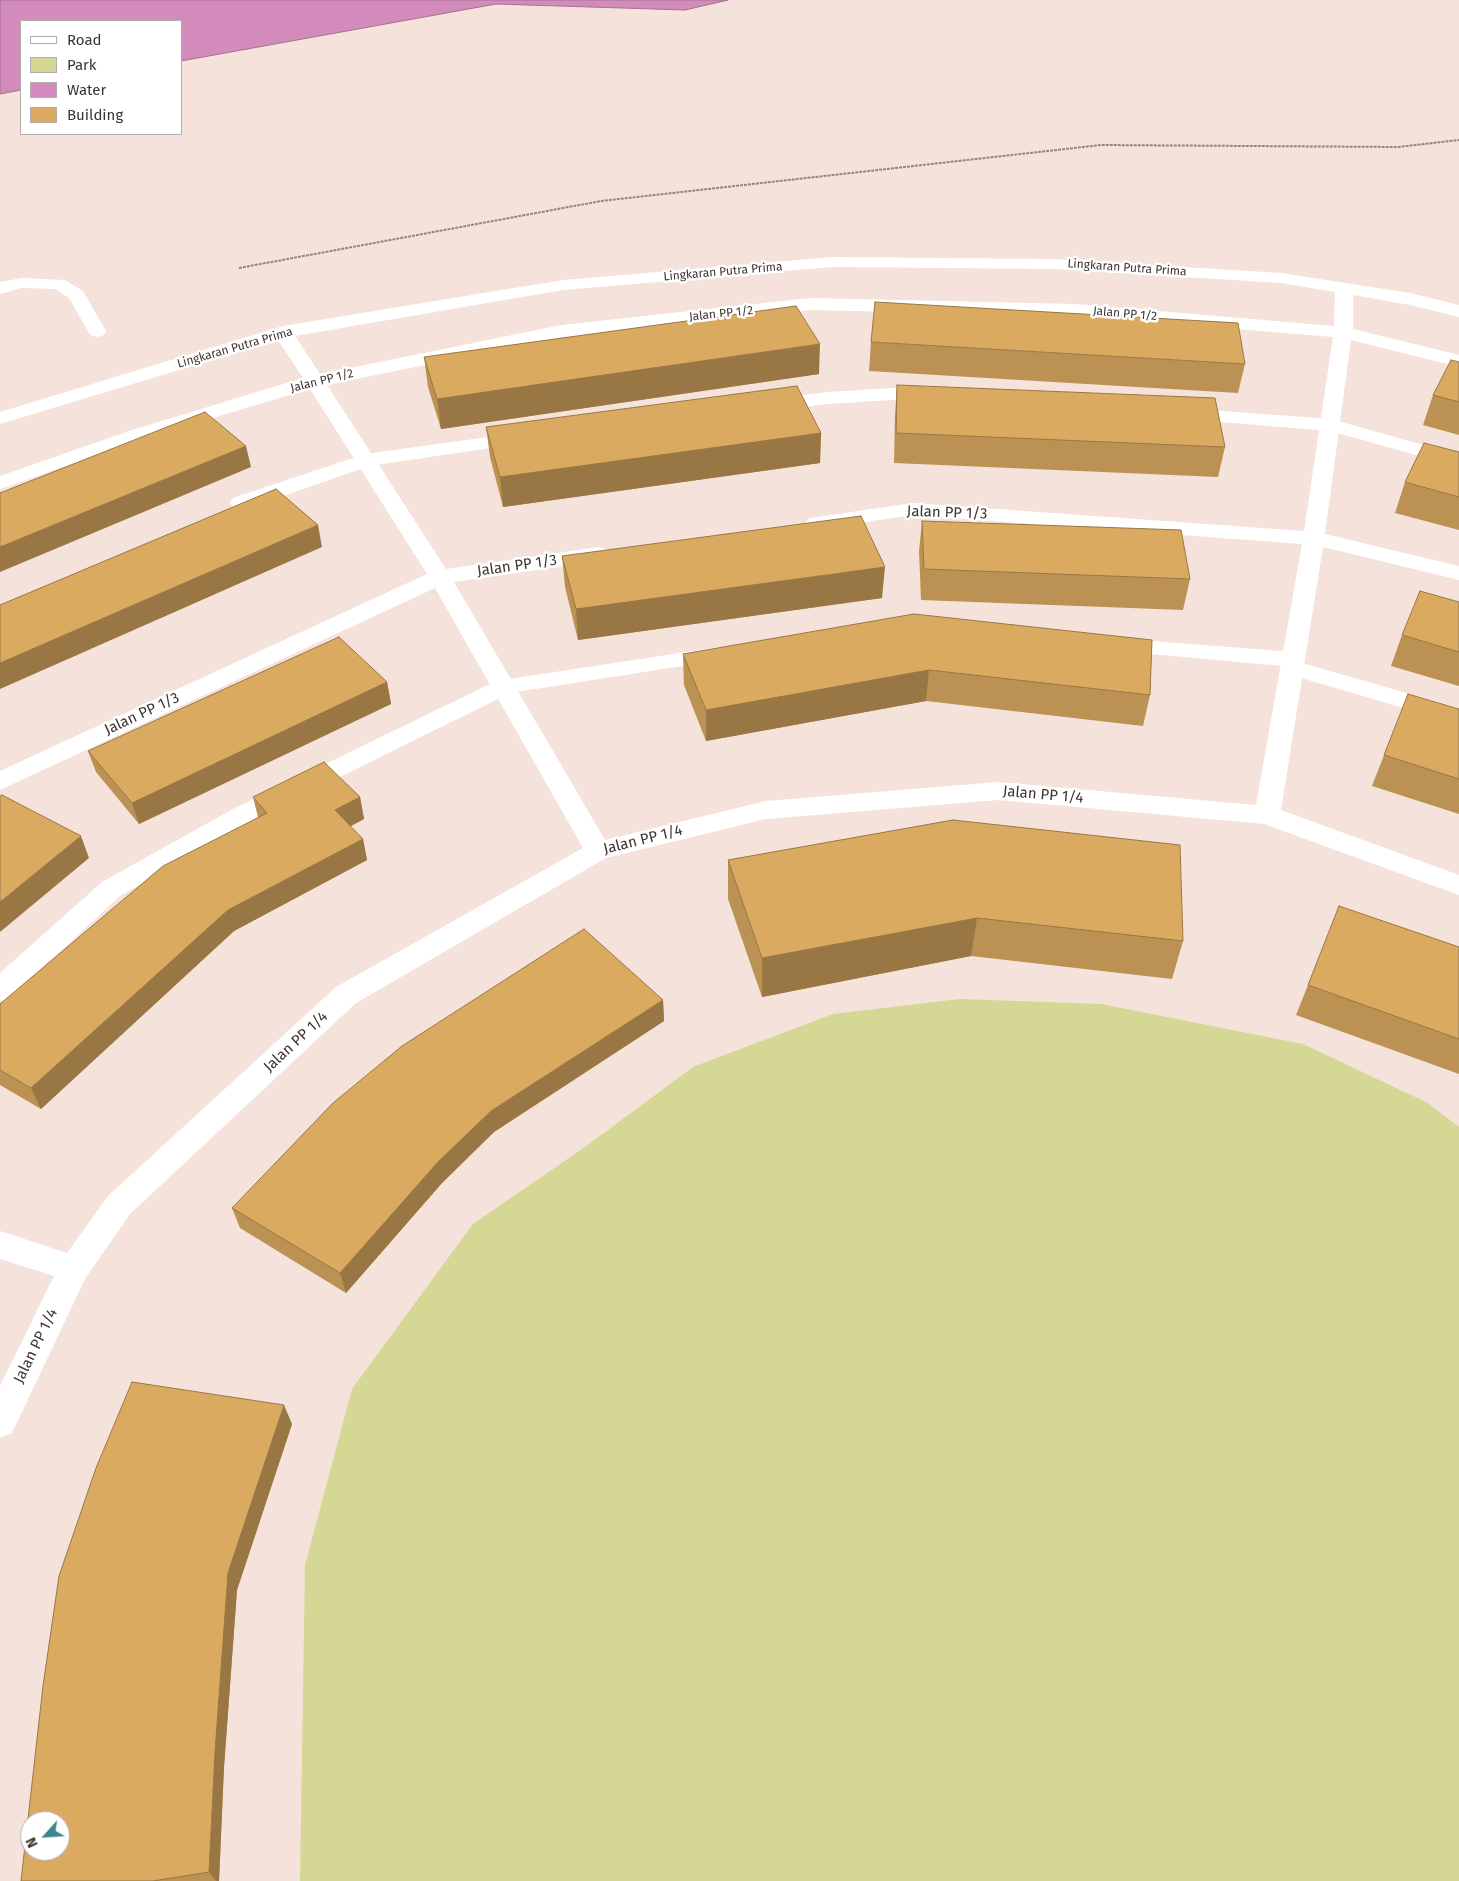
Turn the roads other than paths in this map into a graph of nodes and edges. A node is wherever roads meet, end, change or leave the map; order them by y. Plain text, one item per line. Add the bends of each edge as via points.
1 (0, 288) edge
2 (1344, 288) junction
3 (1459, 311) edge
4 (97, 331) dead end
5 (283, 332) junction
6 (1343, 332) junction
7 (1459, 360) edge
8 (315, 381) junction
9 (953, 398) edge
10 (749, 409) edge
11 (1162, 413) edge
12 (0, 418) edge
13 (1331, 425) junction
14 (542, 436) edge
15 (365, 460) junction
16 (1459, 461) edge
17 (0, 483) edge
18 (226, 510) edge
19 (795, 526) edge
20 (1314, 538) junction
21 (618, 552) edge
22 (1459, 573) edge
23 (440, 577) junction
24 (1098, 643) edge
25 (736, 652) edge
26 (1292, 664) junction
27 (504, 686) junction
28 (1459, 716) edge
29 (0, 781) edge
30 (1267, 815) junction
31 (598, 851) junction
32 (1459, 885) edge
33 (0, 990) edge
34 (0, 1244) edge
35 (74, 1269) junction
36 (0, 1422) edge

1 - 4 street via 22,283 59,284 76,295
2 - 3 street, Lingkaran Putra Prima
2 - 5 street, Lingkaran Putra Prima via 1280,278 1054,264 832,262 563,285
2 - 6 street
5 - 8 street
5 - 12 street, Lingkaran Putra Prima
6 - 7 street, Jalan PP 1/2
6 - 8 street, Jalan PP 1/2 via 1076,310 810,304 562,331
6 - 13 street
8 - 15 street
8 - 17 street, Jalan PP 1/2 via 139,434
9 - 10 street via 893,394 828,398
11 - 13 street
13 - 16 street
13 - 20 street
14 - 15 street
15 - 18 street via 262,494
15 - 23 street
19 - 20 street, Jalan PP 1/3 via 913,509
20 - 22 street, Jalan PP 1/3
20 - 26 street
21 - 23 street, Jalan PP 1/3
23 - 27 street
23 - 29 street, Jalan PP 1/3
24 - 26 street
25 - 27 street
26 - 28 street
26 - 30 street
27 - 31 street
27 - 33 street via 242,815 111,889
30 - 31 street, Jalan PP 1/4 via 1000,791 766,810
30 - 32 street, Jalan PP 1/4
31 - 35 street, Jalan PP 1/4 via 346,995 119,1205
34 - 35 street
35 - 36 street, Jalan PP 1/4

